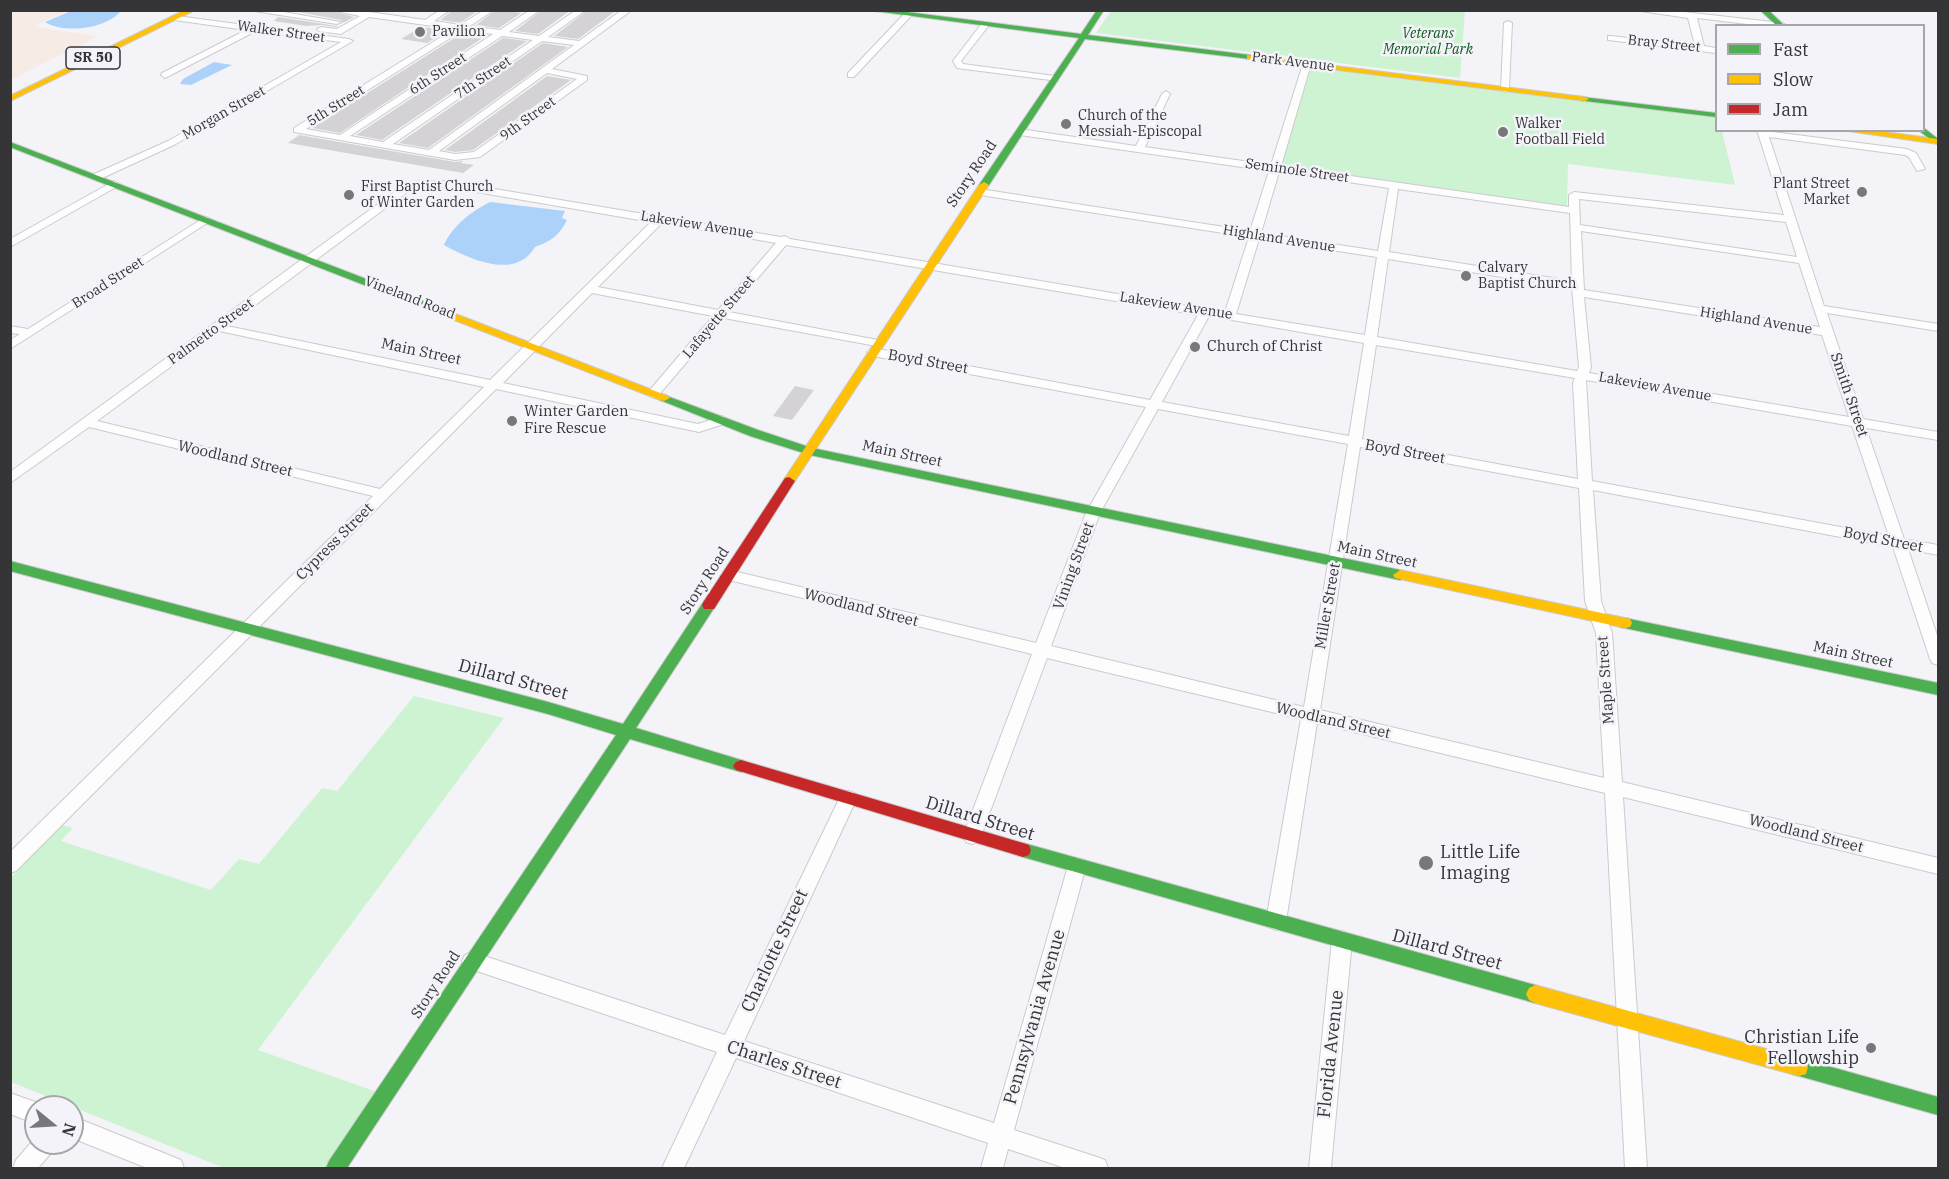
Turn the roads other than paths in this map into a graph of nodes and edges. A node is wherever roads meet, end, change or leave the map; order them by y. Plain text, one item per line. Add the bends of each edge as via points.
1 (192, 10) edge
2 (252, 10) edge
3 (334, 10) edge
4 (408, 10) edge
5 (446, 10) edge
6 (490, 10) edge
7 (536, 10) edge
8 (582, 10) edge
9 (627, 10) edge
10 (870, 10) edge
11 (1101, 10) edge
12 (1638, 10) edge
13 (1762, 10) edge
14 (173, 13) edge
15 (361, 13) edge
16 (207, 14) dead end
17 (908, 15) junction
18 (1692, 16) junction
19 (394, 18) junction
20 (426, 22) junction
21 (1508, 23) dead end
22 (352, 24) junction
23 (986, 24) junction
24 (1764, 24) edge
25 (1780, 24) edge
26 (462, 27) junction
27 (254, 28) junction
28 (501, 33) junction
29 (1083, 36) junction
30 (541, 38) junction
31 (1611, 38) dead end
32 (349, 41) joint
33 (581, 44) junction
34 (1700, 48) junction
35 (1715, 50) edge
36 (1307, 64) junction
37 (545, 70) junction
38 (165, 75) dead end
39 (851, 75) dead end
40 (1055, 79) junction
41 (10, 86) edge
42 (1505, 89) junction
43 (1166, 94) dead end
44 (10, 99) edge
45 (1715, 115) edge
46 (1020, 132) junction
47 (1762, 132) edge
48 (1861, 132) edge
49 (1925, 132) edge
50 (1893, 136) junction
51 (341, 138) junction
52 (1938, 142) edge
53 (10, 144) edge
54 (385, 145) junction
55 (1139, 149) junction
56 (1900, 151) junction
57 (430, 153) junction
58 (1276, 168) junction
59 (1920, 169) dead end
60 (96, 177) junction
61 (114, 184) junction
62 (412, 184) joint
63 (1394, 185) junction
64 (980, 192) junction
65 (1574, 211) junction
66 (1791, 219) junction
67 (205, 220) junction
68 (659, 220) junction
69 (1575, 227) junction
70 (1256, 235) junction
71 (785, 239) junction
72 (10, 244) edge
73 (1382, 255) junction
74 (309, 259) junction
75 (1805, 261) junction
76 (930, 265) junction
77 (589, 289) junction
78 (1578, 289) junction
79 (1821, 309) junction
80 (1206, 311) junction
81 (721, 314) junction
82 (1230, 315) junction
83 (218, 327) junction
84 (1938, 327) edge
85 (10, 328) edge
86 (1827, 332) junction
87 (30, 333) junction
88 (1369, 339) junction
89 (10, 346) edge
90 (533, 346) junction
91 (875, 348) junction
92 (1582, 375) junction
93 (494, 385) junction
94 (653, 394) junction
95 (1154, 404) junction
96 (722, 420) junction
97 (1859, 421) junction
98 (87, 423) junction
99 (1938, 436) edge
100 (1354, 442) junction
101 (810, 451) junction
102 (10, 479) edge
103 (1586, 485) junction
104 (383, 494) junction
105 (1093, 513) junction
106 (1898, 543) junction
107 (1938, 550) edge
108 (1336, 563) junction
109 (10, 566) edge
110 (729, 576) junction
111 (1599, 619) junction
112 (248, 628) junction
113 (1042, 652) junction
114 (1938, 659) edge
115 (1938, 689) edge
116 (1310, 716) junction
117 (629, 730) junction
118 (1613, 787) junction
119 (848, 798) junction
120 (972, 836) junction
121 (10, 865) edge
122 (1077, 866) junction
123 (1938, 866) edge
124 (1276, 921) junction
125 (1342, 940) junction
126 (471, 961) junction
127 (1627, 1019) junction
128 (730, 1046) junction
129 (1938, 1106) edge
130 (84, 1132) edge
131 (1002, 1137) junction
132 (35, 1155) edge
133 (24, 1168) edge
134 (173, 1168) edge
135 (336, 1168) edge
136 (673, 1168) edge
137 (992, 1168) edge
138 (1097, 1168) edge
139 (1320, 1168) edge
140 (1636, 1168) edge

1 - 14 main road, SR 50
2 - 22 street
3 - 15 street
4 - 19 street
5 - 20 street
6 - 26 street, 5th Street
7 - 28 street, 6th Street
8 - 30 street, 7th Street
9 - 33 street
10 - 17 main road, Park Avenue
11 - 29 main road, Story Road
12 - 18 street
13 - 25 main road
14 - 27 street, Walker Street
14 - 41 main road, SR 50
14 - 44 main road, SR 50 via 119,45
15 - 19 street
15 - 22 street
16 - 22 street via 338,32
17 - 23 main road, Park Avenue
17 - 39 street
18 - 24 street
18 - 34 street
19 - 20 street
20 - 26 street
21 - 42 street
23 - 29 main road, Park Avenue
23 - 40 street via 957,61 960,66
26 - 28 street
26 - 51 street, 5th Street via 297,130
27 - 32 street, Walker Street
27 - 38 street
28 - 30 street
28 - 51 street, 6th Street
29 - 36 main road, Park Avenue
29 - 40 main road, Story Road
30 - 33 street
30 - 54 street, 7th Street
31 - 34 street, Bray Street
32 - 60 street, Morgan Street via 171,143
33 - 37 street
34 - 35 street, Bray Street
36 - 42 main road, Park Avenue
36 - 58 street
37 - 57 street
37 - 57 street, 9th Street via 584,78 477,155
40 - 46 main road, Story Road
42 - 45 main road, Park Avenue
43 - 55 street
46 - 55 street, Seminole Street
46 - 64 main road, Story Road
47 - 56 street
47 - 66 street, Smith Street
48 - 50 main road
49 - 52 main road
50 - 52 main road
50 - 56 street
51 - 54 street, 5th Street
53 - 60 main road, Vineland Road
54 - 57 street, 5th Street
55 - 58 street, Seminole Street
56 - 59 street via 1913,155
58 - 63 street, Seminole Street
58 - 70 street
60 - 61 main road, Vineland Road
61 - 67 main road, Vineland Road
61 - 72 street
62 - 68 street, Lakeview Avenue via 447,184
62 - 74 street, Palmetto Street
63 - 65 street, Seminole Street
63 - 73 street, Miller Street
64 - 70 street, Highland Avenue
64 - 76 main road, Story Road
65 - 66 street, Maple Street via 1574,195
65 - 69 street, Maple Street
66 - 75 street, Smith Street
67 - 74 main road, Vineland Road
67 - 87 street, Broad Street
68 - 71 street, Lakeview Avenue
68 - 77 street, Cypress Street
69 - 75 street
69 - 78 street, Maple Street
70 - 73 street, Highland Avenue
70 - 82 street
71 - 76 street, Lakeview Avenue
71 - 81 street, Lafayette Street
73 - 78 street, Highland Avenue
73 - 88 street, Miller Street
74 - 83 street, Palmetto Street
74 - 90 main road, Vineland Road
75 - 79 street, Smith Street
76 - 80 street, Lakeview Avenue
76 - 91 main road, Story Road
77 - 81 street, Boyd Street
77 - 90 street, Cypress Street
78 - 86 street, Highland Avenue
78 - 92 street, Maple Street via 1585,367
79 - 84 street, Highland Avenue
79 - 86 street, Smith Street
80 - 82 street, Lakeview Avenue
80 - 95 street, Vining Street
81 - 91 street, Boyd Street
81 - 94 street, Lafayette Street
82 - 88 street, Lakeview Avenue
83 - 93 street, Main Street
83 - 98 street, Palmetto Street
85 - 87 street
86 - 97 street, Smith Street
87 - 89 street, Broad Street
88 - 92 street, Lakeview Avenue
88 - 100 street, Miller Street
90 - 93 street, Cypress Street
90 - 94 main road, Vineland Road
91 - 95 street, Boyd Street
91 - 101 main road, Story Road
92 - 97 street, Lakeview Avenue
92 - 103 street, Maple Street via 1579,383
93 - 96 street, Main Street via 699,428
93 - 104 street, Cypress Street
94 - 96 main road, Vineland Road
95 - 100 street, Boyd Street
95 - 105 street, Vining Street
96 - 101 main road, Vineland Road
97 - 99 street, Lakeview Avenue
97 - 106 street, Smith Street
98 - 102 street, Palmetto Street
98 - 104 street, Woodland Street
100 - 103 street, Boyd Street
100 - 108 street, Miller Street
101 - 105 main road, Main Street
101 - 110 main road, Story Road
103 - 106 street, Boyd Street
103 - 111 street, Maple Street via 1593,601
104 - 112 street, Cypress Street
105 - 108 main road, Main Street
105 - 113 street, Vining Street
106 - 107 street, Boyd Street
106 - 114 street, Smith Street
108 - 111 main road, Main Street
108 - 116 street, Miller Street
109 - 112 main road, Dillard Street
110 - 113 street, Woodland Street
110 - 117 main road, Story Road
111 - 115 main road, Main Street
111 - 118 street, Maple Street via 1604,633
112 - 117 main road, Dillard Street
112 - 121 street, Cypress Street
113 - 116 street, Woodland Street
113 - 120 street, Vining Street
116 - 118 street, Woodland Street
116 - 124 street, Miller Street
117 - 119 main road, Dillard Street
117 - 126 main road, Story Road
118 - 123 street, Woodland Street
118 - 127 street, Maple Street
119 - 120 main road, Dillard Street
119 - 128 street, Charlotte Street
120 - 122 main road, Dillard Street
122 - 124 main road, Dillard Street
122 - 131 street, Pennsylvania Avenue
124 - 125 main road, Dillard Street
125 - 127 main road, Dillard Street
125 - 139 street, Florida Avenue
126 - 128 street, Charles Street
126 - 135 main road, Story Road
127 - 129 main road, Dillard Street
127 - 140 street, Maple Street
128 - 131 street, Charles Street
128 - 136 street, Charlotte Street
130 - 134 street
131 - 137 street, Pennsylvania Avenue
131 - 138 street, Charles Street
132 - 133 street

